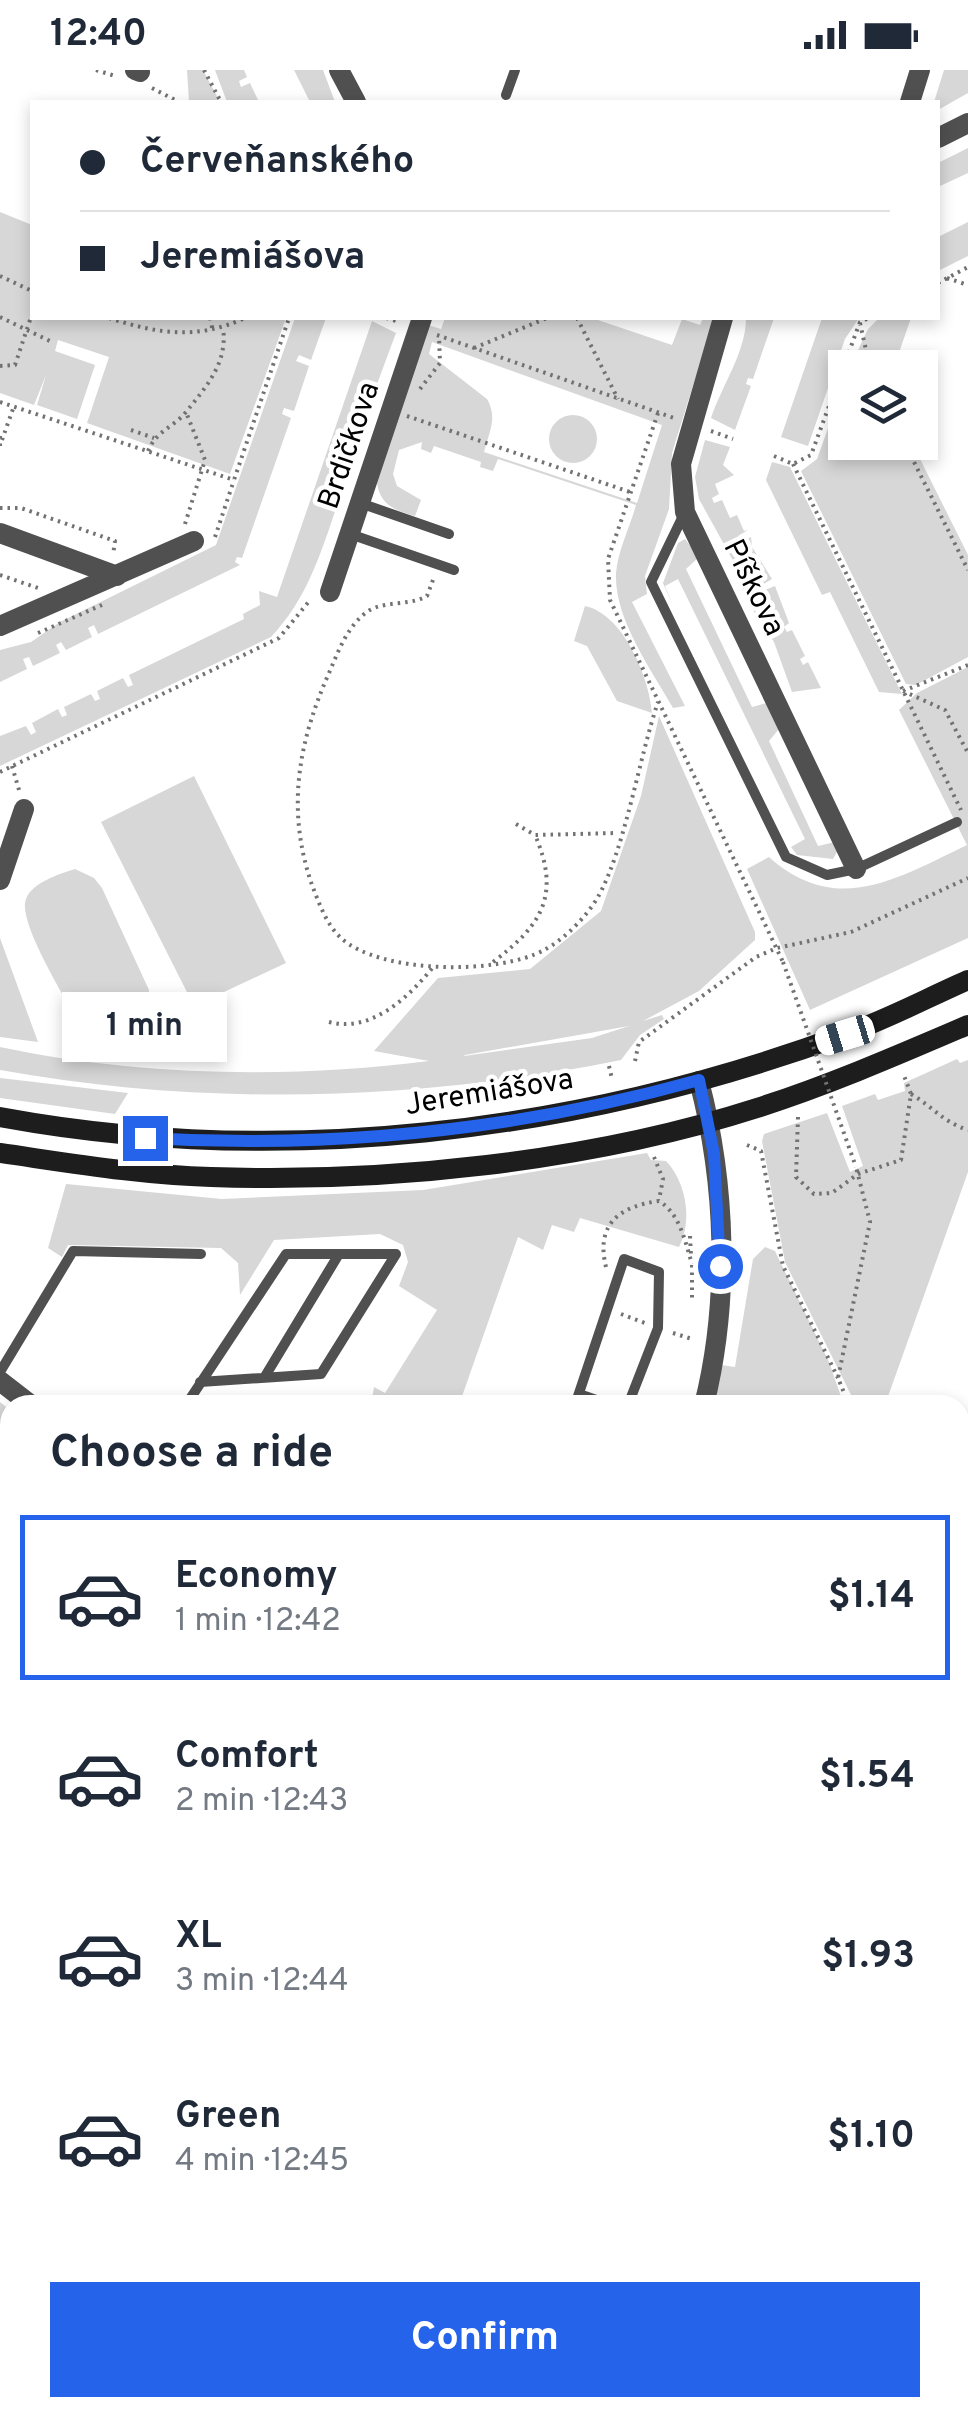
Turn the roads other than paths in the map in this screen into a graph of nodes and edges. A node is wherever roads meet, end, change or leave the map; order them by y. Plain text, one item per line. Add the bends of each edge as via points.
1 (339, 70) edge
2 (514, 70) edge
3 (920, 70) edge
4 (506, 95) dead end
5 (355, 100) edge
6 (911, 100) edge
7 (968, 123) edge
8 (940, 137) edge
9 (722, 320) edge
10 (427, 328) edge
11 (360, 503) junction
12 (686, 512) junction
13 (189, 533) road end
14 (350, 533) junction
15 (0, 534) edge
16 (449, 534) dead end
17 (454, 570) dead end
18 (118, 576) junction
19 (330, 592) road end
20 (0, 626) edge
21 (24, 808) road end
22 (957, 822) road end
23 (856, 868) junction
24 (0, 880) edge
25 (968, 980) edge
26 (968, 1025) edge
27 (699, 1080) junction
28 (0, 1117) edge
29 (709, 1121) junction
30 (0, 1153) edge
31 (200, 1254) dead end
32 (339, 1254) junction
33 (0, 1372) edge
34 (264, 1378) junction
35 (200, 1382) junction
36 (192, 1395) edge
37 (579, 1395) edge
38 (632, 1395) edge
39 (705, 1395) edge

1 - 5 street
2 - 4 lane
3 - 6 street
7 - 8 street
9 - 12 street, Píškova via 681,464
10 - 11 street, Brdičkova
11 - 14 street, Brdičkova
11 - 16 lane
12 - 23 street, Píškova
12 - 23 lane via 650,582 786,857 826,875
13 - 18 street
14 - 17 lane
14 - 19 street, Brdičkova
15 - 18 street
18 - 20 street
21 - 24 street
22 - 23 lane
25 - 27 main road, Jeremiášova via 845,1035
26 - 29 main road via 863,1071
27 - 28 main road, Jeremiášova via 537,1116 403,1136 302,1142 145,1138
27 - 29 street
29 - 30 main road via 457,1169 211,1177
29 - 39 street via 720,1266
31 - 33 lane via 73,1251
32 - 34 lane
32 - 34 lane via 396,1254 321,1374
32 - 35 lane via 286,1254
34 - 35 lane
35 - 36 lane
37 - 38 lane via 624,1259 659,1272 658,1328

